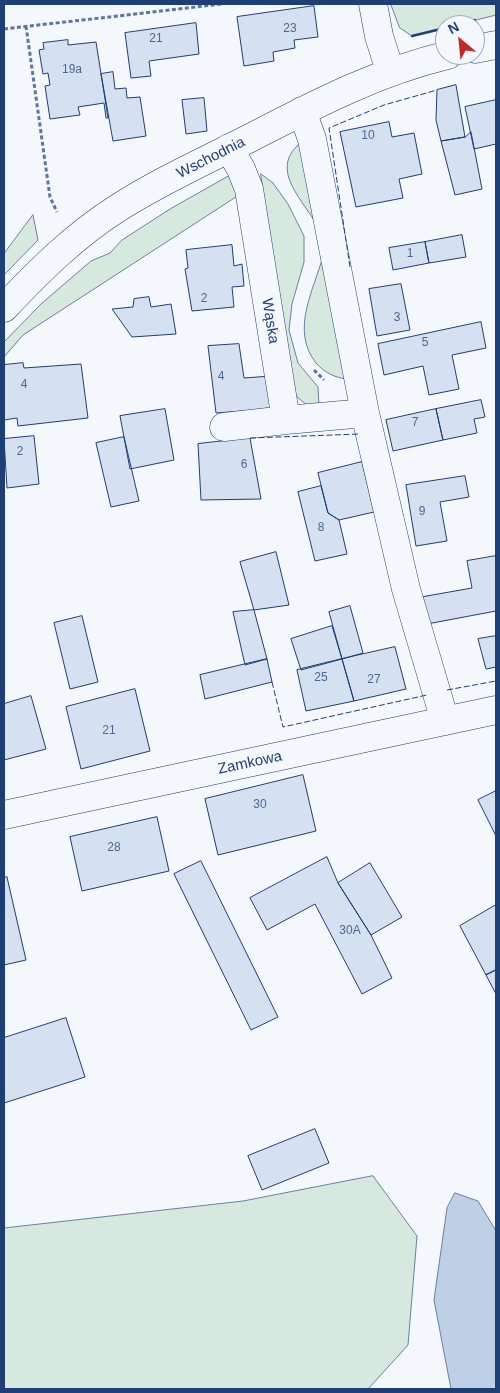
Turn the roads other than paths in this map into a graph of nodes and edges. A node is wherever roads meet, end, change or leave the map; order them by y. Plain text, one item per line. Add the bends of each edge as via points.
1 (373, 4) edge
2 (435, 59) edge
3 (390, 71) junction
4 (302, 111) junction
5 (229, 148) junction
6 (4, 308) edge
7 (365, 413) junction
8 (286, 420) junction
9 (224, 428) dead end
10 (496, 710) edge
11 (445, 721) junction
12 (4, 815) edge

1 - 3 street
2 - 3 street, Wschodnia
3 - 4 street, Wschodnia
4 - 5 street, Wschodnia
4 - 7 street via 312,139
5 - 6 street, Wschodnia via 118,208 77,238
5 - 8 street, Wąska via 249,189
7 - 8 street
7 - 11 street via 404,580
8 - 9 street
10 - 11 street, Zamkowa
11 - 12 street, Zamkowa

